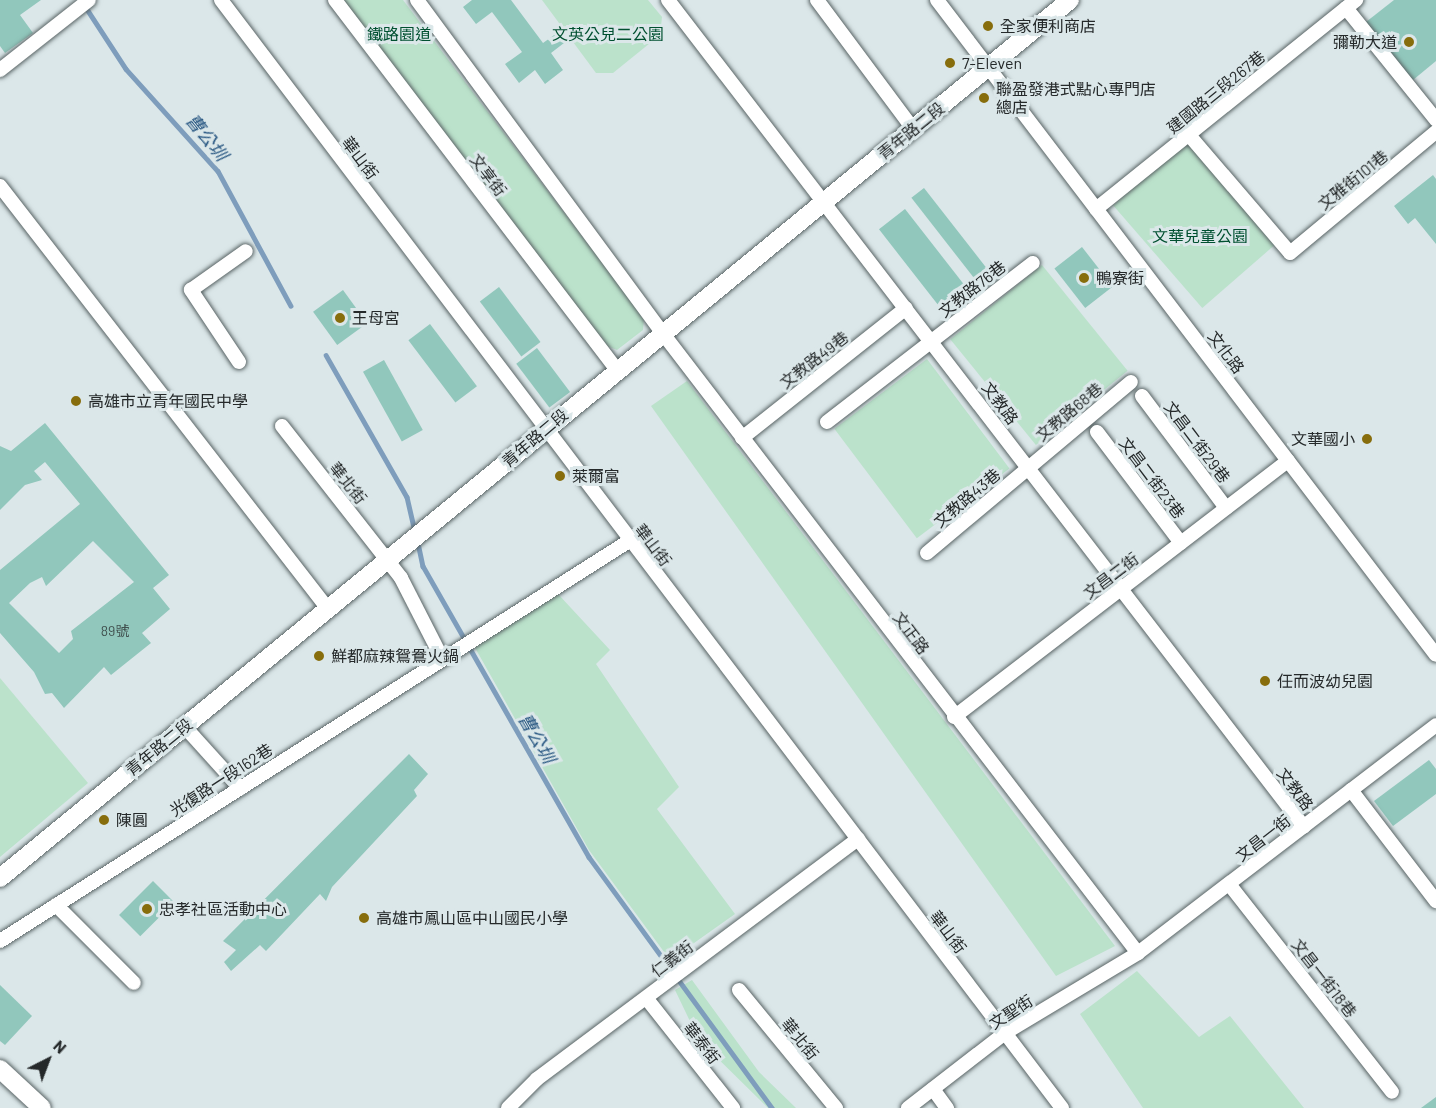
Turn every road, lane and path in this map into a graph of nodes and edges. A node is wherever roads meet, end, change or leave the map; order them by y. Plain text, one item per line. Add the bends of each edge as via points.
1 (221, 0) edge
2 (335, 0) edge
3 (417, 0) edge
4 (668, 0) edge
5 (817, 0) edge
6 (937, 0) edge
7 (1071, 0) edge
8 (84, 4) edge
9 (1351, 4) edge
10 (988, 69) junction
11 (0, 70) edge
12 (1436, 120) edge
13 (913, 129) junction
14 (1436, 132) edge
15 (1190, 135) junction
16 (0, 186) edge
17 (823, 201) junction
18 (1096, 209) junction
19 (246, 251) dead end
20 (1033, 263) dead end
21 (906, 308) junction
22 (662, 331) junction
23 (932, 341) junction
24 (239, 362) dead end
25 (616, 369) junction
26 (1131, 382) dead end
27 (1142, 396) dead end
28 (827, 422) dead end
29 (282, 426) dead end
30 (543, 432) junction
31 (1097, 432) dead end
32 (742, 438) junction
33 (1288, 461) junction
34 (1029, 468) junction
35 (1226, 508) junction
36 (629, 541) junction
37 (1181, 543) junction
38 (927, 553) dead end
39 (388, 560) junction
40 (1121, 589) junction
41 (328, 609) junction
42 (1436, 655) edge
43 (441, 656) junction
44 (954, 717) junction
45 (1436, 725) edge
46 (184, 726) junction
47 (240, 788) junction
48 (1352, 790) junction
49 (1304, 827) junction
50 (858, 839) junction
51 (0, 878) edge
52 (1229, 884) junction
53 (1436, 901) edge
54 (56, 905) junction
55 (0, 941) edge
56 (1138, 953) junction
57 (135, 983) dead end
58 (739, 990) dead end
59 (647, 999) junction
60 (1005, 1033) junction
61 (0, 1069) edge
62 (933, 1089) junction
63 (1392, 1092) dead end
64 (1060, 1107) edge
65 (42, 1108) edge
66 (508, 1108) edge
67 (733, 1108) edge
68 (836, 1108) edge
69 (908, 1108) edge
70 (947, 1108) edge

1 - 30 street, 華山街
2 - 25 street, 文享街
3 - 22 street
4 - 17 street, 文教路
5 - 13 street
6 - 10 street, 文化路
7 - 10 street, 青年路二段
8 - 11 street
9 - 12 street
9 - 15 street, 建國路三段267巷
10 - 13 street, 青年路二段
10 - 18 street, 文化路
13 - 17 street, 青年路二段
14 - 15 street, 文雅街101巷 via 1290,253
15 - 18 street, 建國路三段267巷
16 - 41 street
17 - 21 street, 文教路
17 - 22 street, 青年路二段
18 - 33 street, 文化路
19 - 24 street via 191,290
20 - 23 street, 文教路76巷
21 - 23 street, 文教路
21 - 32 street, 文教路49巷
22 - 25 street, 青年路二段
22 - 32 street, 文正路
23 - 28 street, 文教路76巷
23 - 34 street, 文教路
25 - 30 street, 青年路二段
26 - 34 street, 文教路68巷
27 - 35 street, 文昌二街29巷
29 - 39 street, 華北街
30 - 36 street, 華山街
30 - 39 street, 青年路二段
31 - 37 street, 文昌二街23巷
32 - 44 street, 文正路
33 - 35 street, 文昌二街
33 - 42 street, 文化路
34 - 38 street, 文教路43巷
34 - 40 street, 文教路
35 - 37 street, 文昌二街
36 - 43 street, 光復路一段162巷
36 - 50 street, 華山街
37 - 40 street, 文昌二街
39 - 41 street, 青年路二段
39 - 43 street, 華北街
40 - 44 street, 文昌二街
40 - 49 street, 文教路
41 - 46 street, 青年路二段
43 - 47 street, 光復路一段162巷
44 - 56 street, 文正路
45 - 48 street, 文昌一街
46 - 47 street
46 - 51 street, 青年路二段
47 - 54 street, 光復路一段162巷
48 - 49 street, 文昌一街
48 - 53 street
49 - 52 street, 文昌一街
50 - 59 street, 仁義街
50 - 60 street, 華山街
52 - 56 street, 文昌一街
52 - 63 street, 文昌一街18巷
54 - 55 street, 光復路一段162巷
54 - 57 street
56 - 60 street, 文聖街
58 - 68 street, 華北街
59 - 66 street, 仁義街 via 537,1079
59 - 67 street, 華泰街
60 - 62 street, 文聖街
60 - 64 street, 華山街
61 - 65 street
62 - 69 street, 文聖街
62 - 70 street

